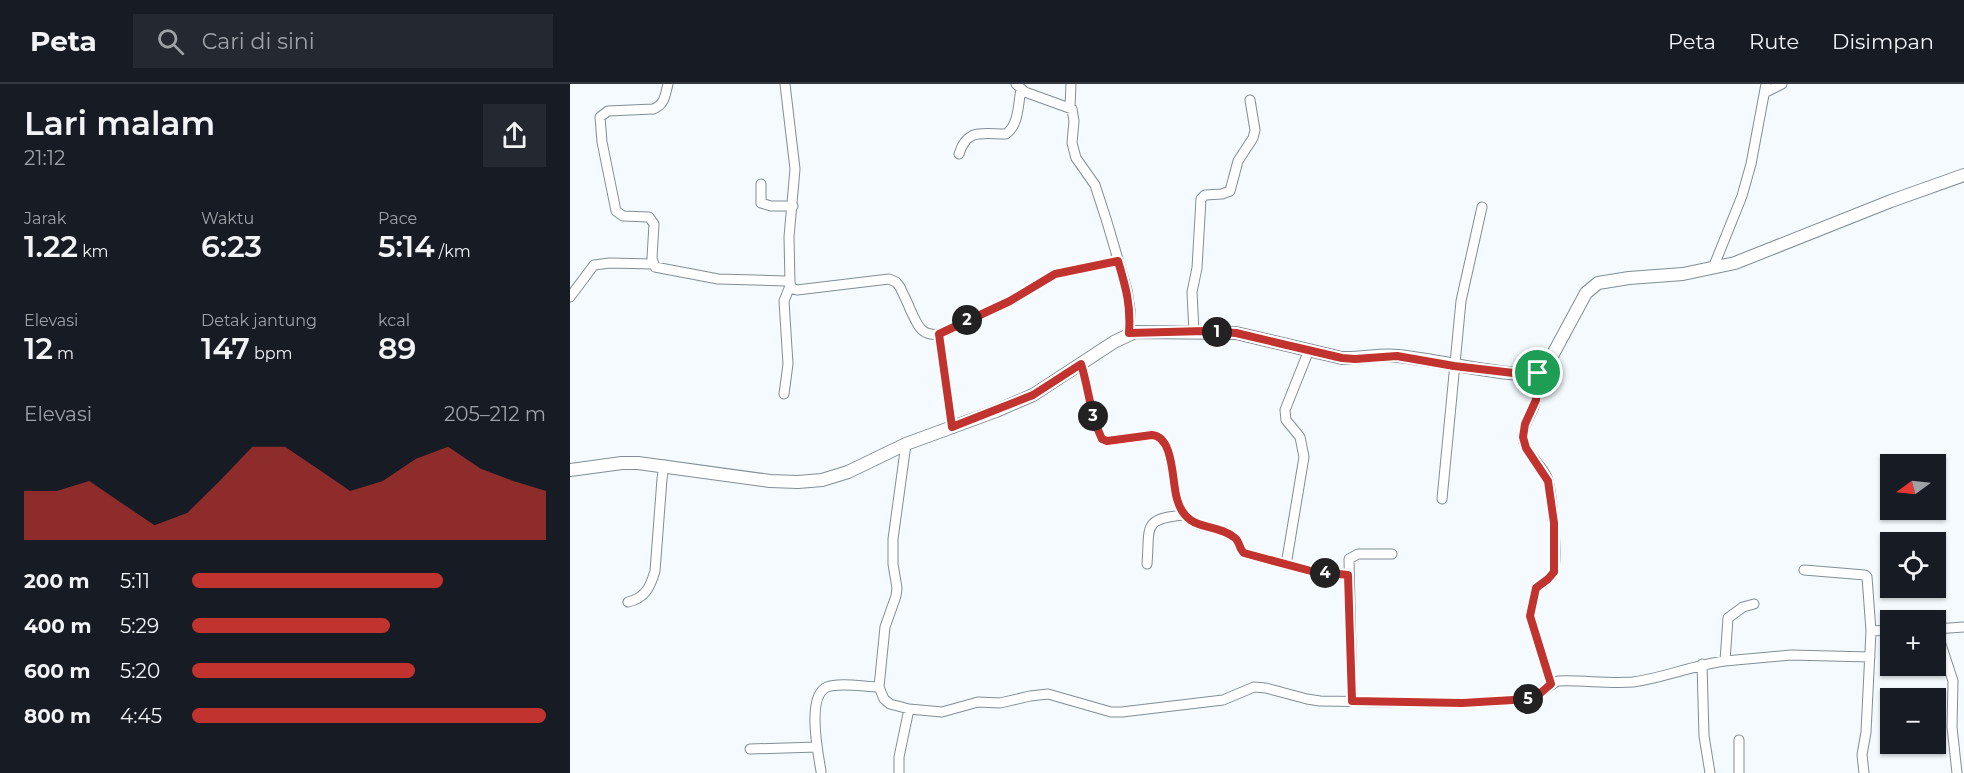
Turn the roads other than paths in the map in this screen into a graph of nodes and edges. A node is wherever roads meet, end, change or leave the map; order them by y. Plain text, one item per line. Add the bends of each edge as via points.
1 (668, 84) edge
2 (785, 84) edge
3 (1071, 84) edge
4 (1782, 84) edge
5 (1018, 87) edge
6 (1766, 88) edge
7 (1250, 100) dead end
8 (1070, 107) junction
9 (958, 154) dead end
10 (1964, 175) edge
11 (761, 184) dead end
12 (793, 206) junction
13 (1482, 207) dead end
14 (1118, 261) junction
15 (653, 264) junction
16 (1713, 268) junction
17 (790, 284) junction
18 (570, 297) edge
19 (1194, 332) junction
20 (1129, 333) junction
21 (939, 334) junction
22 (1309, 350) junction
23 (1081, 364) junction
24 (1454, 366) junction
25 (1538, 373) junction
26 (784, 394) dead end
27 (952, 427) junction
28 (906, 444) junction
29 (664, 465) junction
30 (570, 470) edge
31 (1442, 499) dead end
32 (1184, 515) junction
33 (1392, 554) dead end
34 (1147, 564) dead end
35 (1286, 564) junction
36 (1804, 570) dead end
37 (1348, 575) junction
38 (628, 602) dead end
39 (1754, 604) dead end
40 (1964, 627) edge
41 (1946, 628) edge
42 (1871, 631) junction
43 (1880, 631) edge
44 (1870, 657) junction
45 (1725, 661) junction
46 (1946, 661) edge
47 (1701, 664) junction
48 (1551, 684) junction
49 (879, 687) junction
50 (1352, 701) junction
51 (909, 709) junction
52 (1739, 740) dead end
53 (817, 747) junction
54 (750, 749) dead end
55 (821, 771) dead end
56 (899, 773) edge
57 (1710, 773) edge
58 (1738, 773) edge
59 (1863, 773) edge
60 (1957, 773) edge

1 - 15 street via 659,107 608,111 600,117 616,211 623,216 652,220
2 - 12 street via 794,152
3 - 8 street
4 - 6 street
5 - 8 street
5 - 9 street via 1011,131 969,136
6 - 16 street via 1742,196
7 - 19 street via 1255,130 1238,161 1230,191 1201,199 1192,292
8 - 14 street via 1074,113 1072,143 1076,158 1095,185
10 - 16 street via 1756,256
11 - 12 street via 761,203
12 - 17 street
13 - 24 street via 1461,301
14 - 20 street via 1127,290
14 - 21 street via 1055,274 1010,301
15 - 17 street via 718,279 777,280
15 - 18 street via 594,265
16 - 25 street via 1598,283 1586,293 1546,367
17 - 21 street via 797,290 889,279 900,287 923,332
17 - 26 street via 784,301 788,364
19 - 20 street
19 - 22 street via 1236,333
20 - 23 street
21 - 27 street
22 - 24 street via 1342,358 1397,356
22 - 35 street via 1285,410 1286,420 1300,437 1304,457
23 - 27 street via 1033,395
23 - 32 street via 1102,439 1158,435 1170,457 1177,499
24 - 25 street
24 - 31 street
25 - 48 street via 1536,400 1523,437 1548,481 1554,523 1554,572 1536,588 1530,616
27 - 28 street
28 - 29 street via 822,480 770,481
28 - 49 street via 893,539 897,588 885,627
29 - 30 street via 622,463
29 - 38 street via 655,571 645,595
32 - 34 street via 1155,520 1150,527
32 - 35 street via 1234,537 1244,553
33 - 37 street via 1353,555 1348,559
35 - 37 street
36 - 42 street via 1865,575
37 - 50 street
39 - 45 street via 1728,618
40 - 41 street
42 - 43 street
42 - 44 street
44 - 45 street via 1791,655
44 - 59 street
45 - 47 street
46 - 60 street via 1953,681
47 - 48 street via 1631,682 1569,680
47 - 57 street
48 - 50 street via 1529,699 1462,703
49 - 51 street via 890,704
49 - 53 street via 825,688 815,704
50 - 51 street via 1307,699 1254,687 1222,700 1122,712 1040,694 1000,703 969,703 942,712
51 - 56 street
52 - 58 street
53 - 54 street
53 - 55 street

